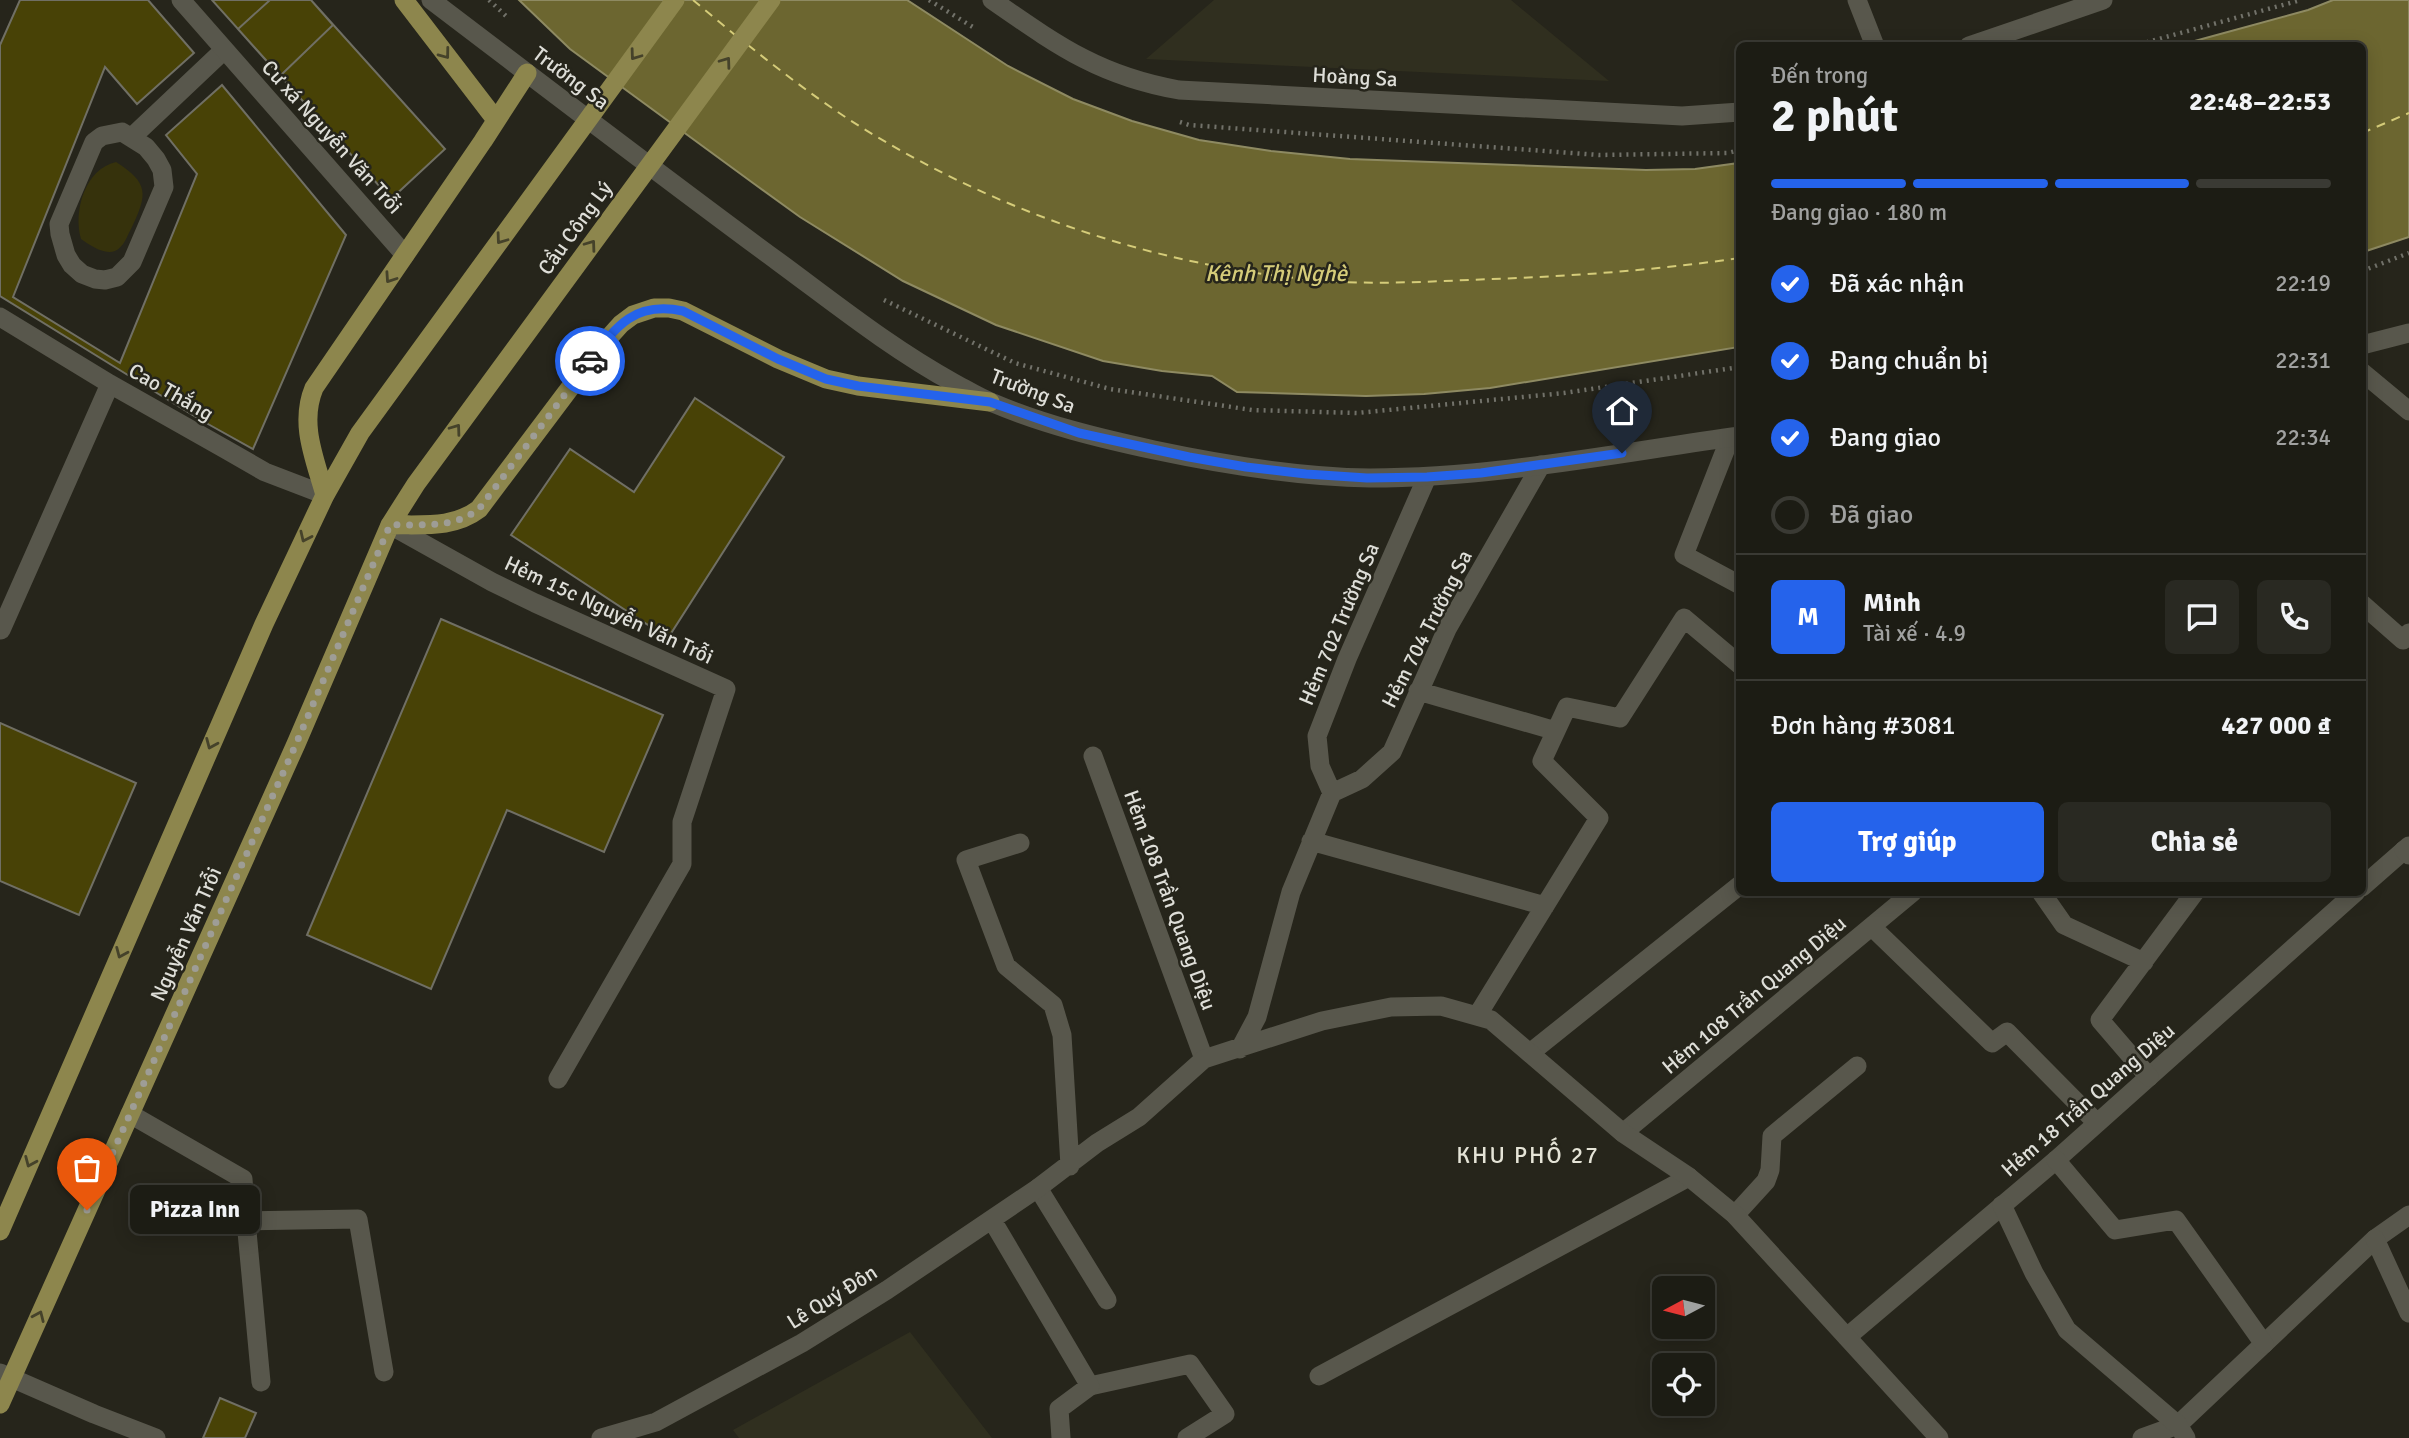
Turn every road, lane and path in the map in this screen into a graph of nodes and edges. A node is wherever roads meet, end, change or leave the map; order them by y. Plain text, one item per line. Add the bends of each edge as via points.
1 (181, 0) edge
2 (404, 0) edge
3 (431, 0) edge
4 (675, 0) edge
5 (771, 0) edge
6 (992, 0) edge
7 (1857, 0) edge
8 (2103, 0) edge
9 (2301, 0) edge
10 (1873, 42) edge
11 (1981, 42) edge
12 (2148, 42) edge
13 (224, 50) junction
14 (527, 73) junction
15 (1736, 113) edge
16 (496, 120) junction
17 (132, 137) junction
18 (2409, 253) edge
19 (405, 254) junction
20 (2366, 269) edge
21 (878, 297) dead end
22 (0, 317) edge
23 (2409, 333) edge
24 (2366, 344) edge
25 (1736, 368) edge
26 (2366, 375) edge
27 (110, 384) junction
28 (990, 402) junction
29 (2409, 411) edge
30 (1735, 437) edge
31 (1541, 465) junction
32 (1427, 477) junction
33 (416, 484) joint
34 (325, 495) junction
35 (390, 525) junction
36 (1736, 583) edge
37 (2366, 608) edge
38 (1, 630) edge
39 (2409, 633) edge
40 (1736, 662) edge
41 (1418, 691) junction
42 (1556, 731) junction
43 (1093, 756) dead end
44 (1332, 793) junction
45 (1311, 841) junction
46 (1020, 843) dead end
47 (2407, 850) edge
48 (2366, 884) edge
49 (1736, 888) edge
50 (1908, 896) edge
51 (2044, 896) edge
52 (2192, 896) edge
53 (2352, 896) edge
54 (1545, 906) junction
55 (1872, 927) junction
56 (2144, 962) junction
57 (1477, 1016) junction
58 (1240, 1049) junction
59 (1530, 1053) junction
60 (1204, 1059) junction
61 (1857, 1066) dead end
62 (2149, 1077) junction
63 (558, 1079) dead end
64 (130, 1114) junction
65 (2097, 1123) junction
66 (1623, 1133) junction
67 (2056, 1160) junction
68 (1070, 1166) junction
69 (1689, 1177) junction
70 (1038, 1188) junction
71 (2002, 1205) junction
72 (1735, 1215) junction
73 (2409, 1215) edge
74 (992, 1220) junction
75 (247, 1221) junction
76 (0, 1231) edge
77 (2375, 1239) junction
78 (1107, 1300) dead end
79 (2409, 1313) edge
80 (1847, 1337) junction
81 (2263, 1344) junction
82 (384, 1372) dead end
83 (6, 1376) edge
84 (1319, 1376) dead end
85 (261, 1382) dead end
86 (1090, 1386) junction
87 (0, 1404) edge
88 (2182, 1432) edge
89 (156, 1438) edge
90 (601, 1438) edge
91 (1061, 1438) edge
92 (1187, 1438) edge
93 (1939, 1438) edge
94 (2142, 1438) edge

1 - 13 street, Cư xá Nguyễn Văn Trỗi
2 -> 16 main road
3 - 14 street, Trường Sa
4 -> 34 main road via 360,433
33 -> 5 main road, Cầu Công Lý
6 - 15 street, Hoàng Sa via 1086,62 1179,90 1682,116
7 - 10 street
8 - 11 street
9 - 12 path
13 - 17 street
13 - 19 street, Cư xá Nguyễn Văn Trỗi
14 - 16 main road
14 - 28 street, Trường Sa via 879,336
16 - 19 main road
17 - 17 street via 156,159 164,187 132,262 117,277 95,279 82,274 66,255 59,224 94,142 112,133
18 - 20 path
19 -> 34 main road via 309,400 307,428
21 - 25 path via 1015,363 1110,389 1252,410 1357,413 1564,393
22 - 27 street, Cao Thắng
23 - 24 street
26 - 29 street
27 - 34 street, Cao Thắng via 265,471
27 - 38 street
28 - 32 street, Trường Sa via 1079,433 1201,459 1306,474
28 - 35 main road via 826,379 683,311 654,308 633,315 603,344 479,509 453,523
30 - 31 street, Trường Sa
30 - 36 street via 1684,555
31 - 32 street, Trường Sa
31 - 41 street, Hẻm 704 Trường Sa via 1447,629
32 - 44 street, Hẻm 702 Trường Sa via 1317,736 1320,766
33 - 35 main road, Nguyễn Văn Trỗi
34 -> 76 main road via 264,624
35 - 63 street, Hẻm 15c Nguyễn Văn Trỗi via 536,603 726,689 682,822 682,864
35 - 64 main road, Nguyễn Văn Trỗi
37 - 39 street via 2403,640
40 - 42 street via 1684,618 1620,718 1567,708
41 - 42 street
41 - 44 street, Hẻm 704 Trường Sa via 1392,752 1362,779
42 - 54 street via 1542,761 1599,818
43 - 60 street, Hẻm 108 Trần Quang Diệu
44 - 45 street
45 - 54 street
45 - 58 street via 1291,892 1258,1017
46 - 68 street via 966,860 1006,966 1053,1005 1062,1035
47 - 48 street
49 - 59 street
50 - 55 street, Hẻm 108 Trần Quang Diệu
51 - 56 street via 2064,925
52 - 56 street
53 - 62 street, Hẻm 18 Trần Quang Diệu
54 - 57 street
55 - 65 street via 1992,1043 2007,1032
55 - 66 street, Hẻm 108 Trần Quang Diệu
56 - 62 street via 2100,1020
57 - 58 street via 1441,1006 1391,1007 1322,1021
57 - 59 street via 1491,1020
58 - 60 street
59 - 66 street
60 - 68 street via 1139,1117
61 - 72 street via 1772,1136 1766,1181
62 - 65 street, Hẻm 18 Trần Quang Diệu
64 - 75 street via 243,1179
83 -> 64 main road, Nguyễn Văn Trỗi
65 - 67 street, Hẻm 18 Trần Quang Diệu
66 - 69 street
67 - 71 street, Hẻm 18 Trần Quang Diệu
67 - 81 street via 2115,1230 2176,1220
68 - 70 street, Lê Quý Ðôn
69 - 72 street
69 - 84 street
70 - 74 street, Lê Quý Ðôn
70 - 78 street
71 - 80 street, Hẻm 18 Trần Quang Diệu
71 - 88 street via 2067,1331
72 - 80 street
73 - 77 street
74 - 86 street
74 - 90 street, Lê Quý Ðôn via 802,1343 656,1422
75 - 82 street via 358,1219
75 - 85 street
77 - 79 street
77 - 81 street
80 - 93 street
81 - 88 street
83 - 87 main road, Nguyễn Văn Trỗi
83 - 89 street
86 - 91 street via 1059,1409
86 - 92 street via 1190,1364 1225,1414
88 - 94 street

